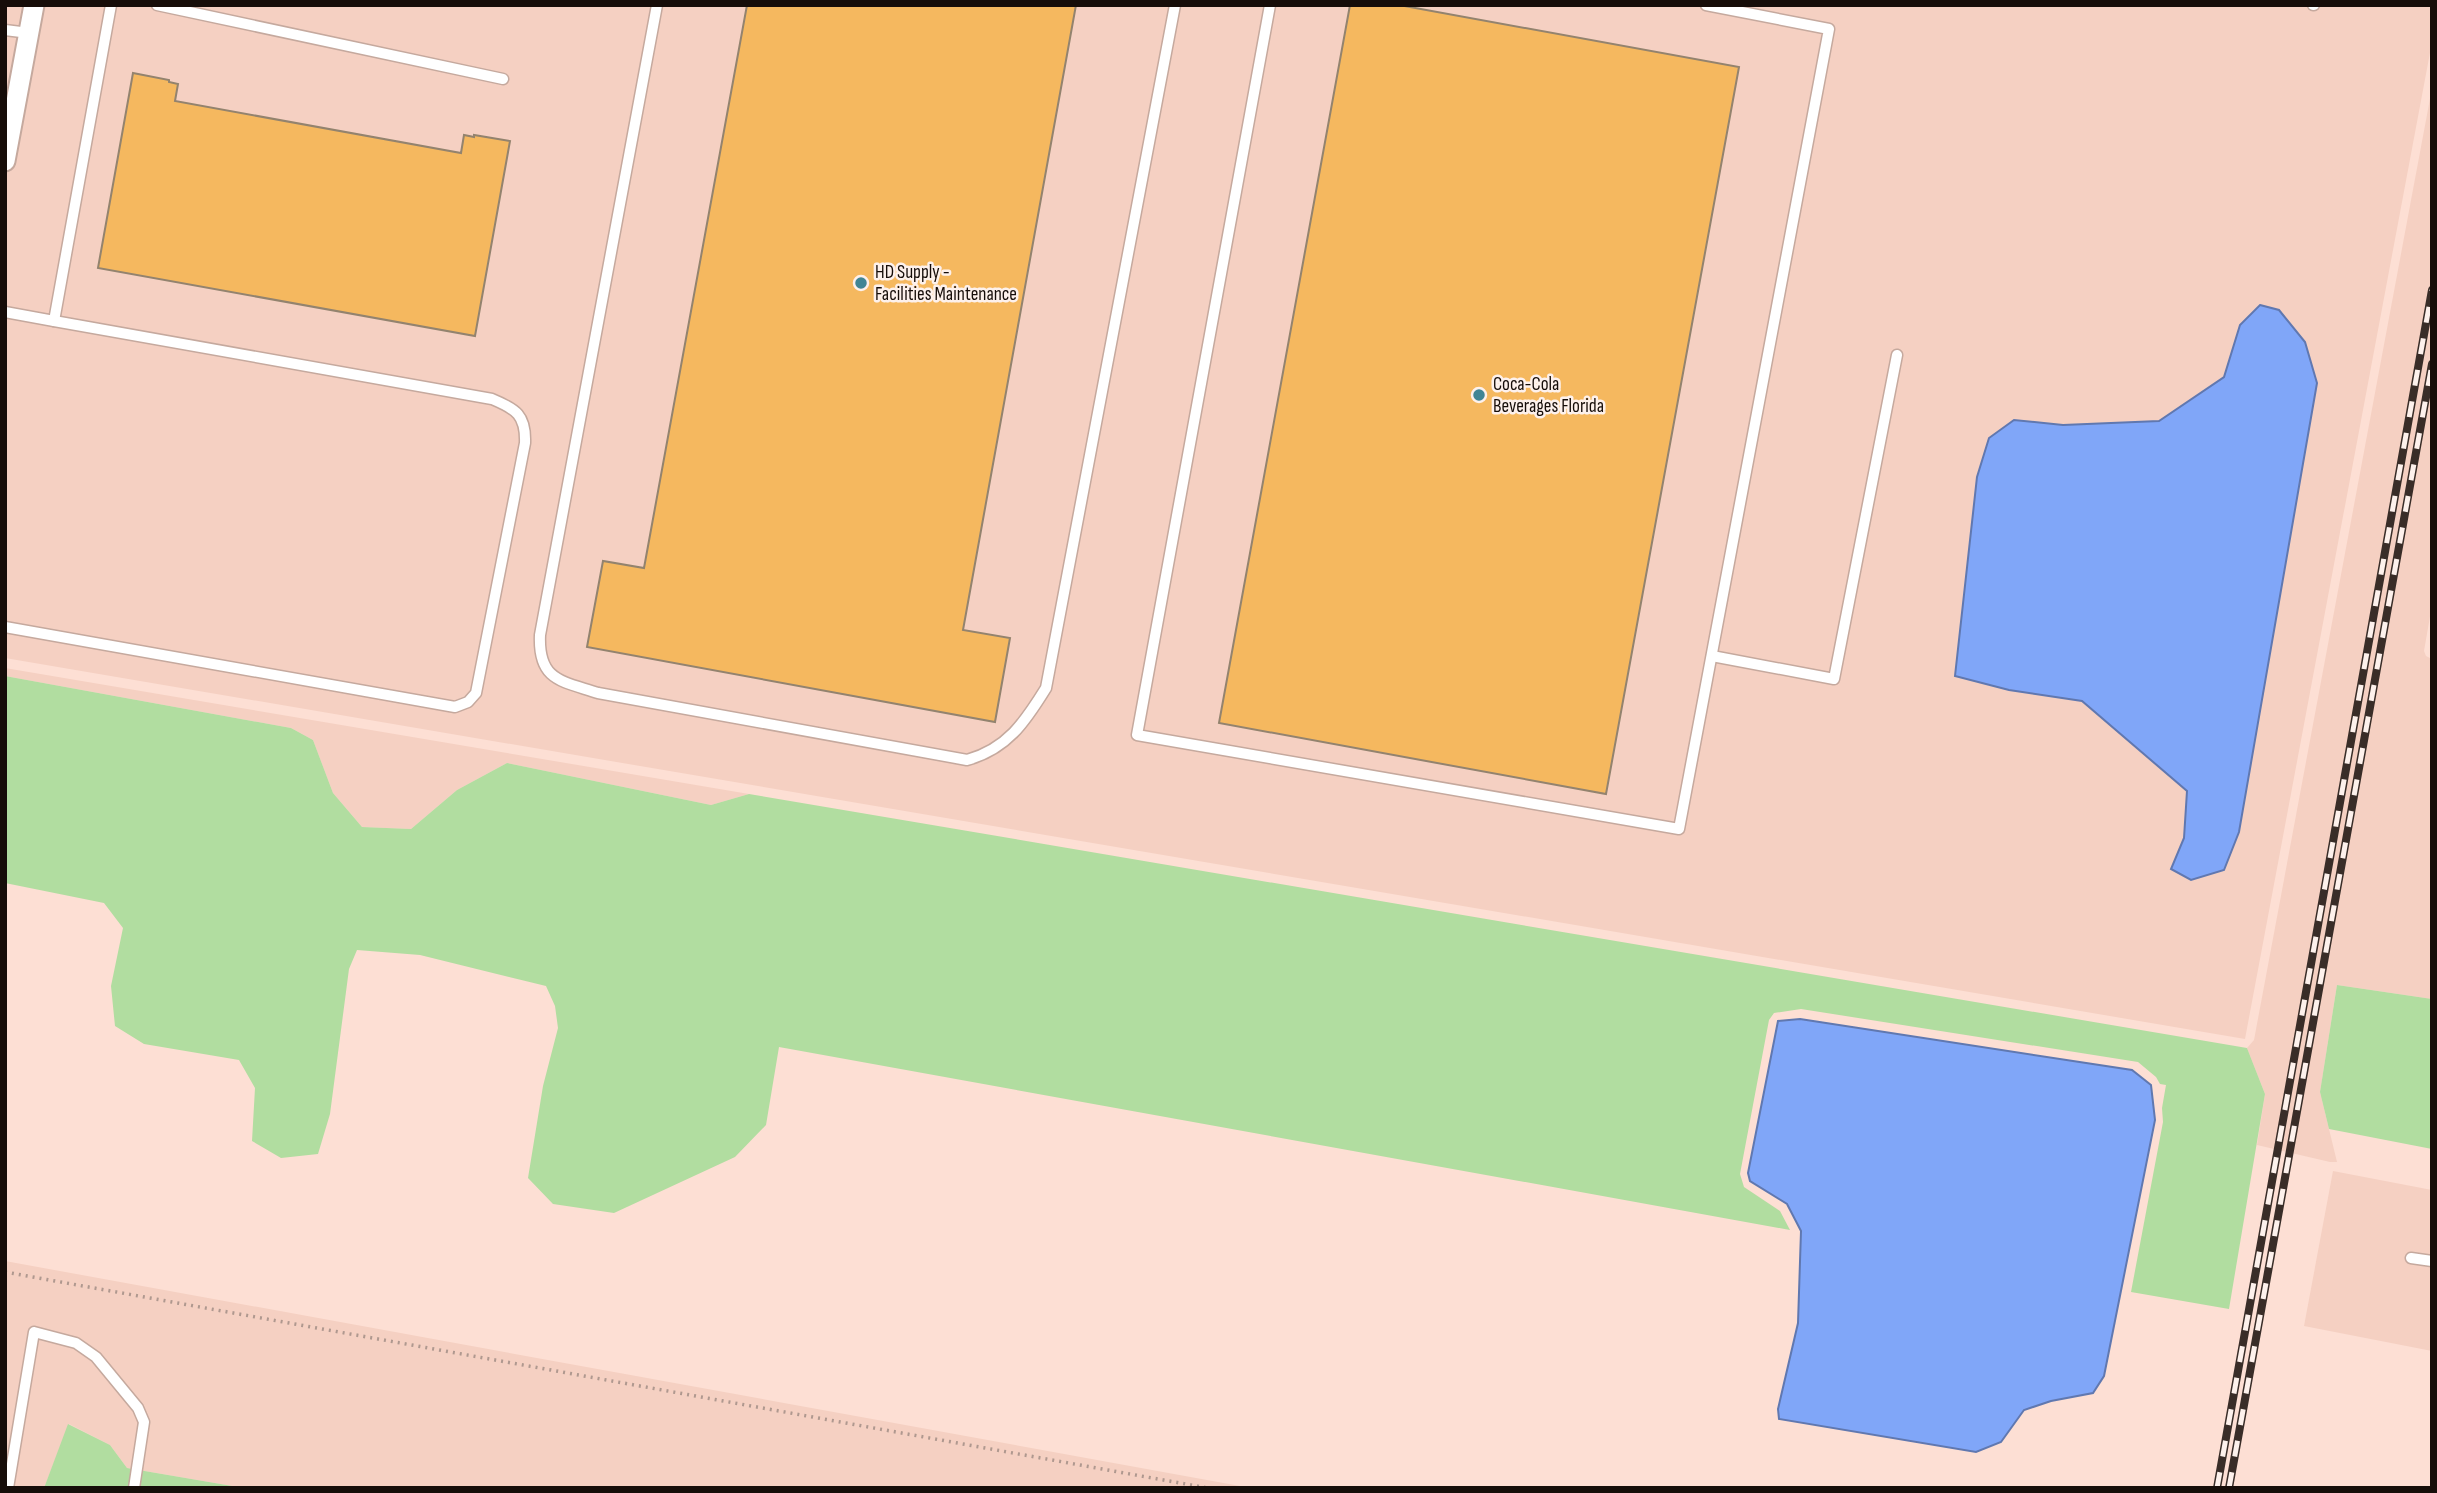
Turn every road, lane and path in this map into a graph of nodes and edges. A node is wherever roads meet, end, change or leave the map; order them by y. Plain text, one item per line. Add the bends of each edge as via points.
1 (34, 5) edge
2 (111, 5) edge
3 (158, 5) edge
4 (657, 5) edge
5 (1175, 5) edge
6 (1270, 5) edge
7 (1706, 5) edge
8 (5, 30) edge
9 (29, 33) junction
10 (503, 79) dead end
11 (5, 161) edge
12 (5, 313) edge
13 (54, 321) junction
14 (1897, 355) dead end
15 (5, 627) edge
16 (1712, 656) junction
17 (2411, 1258) dead end
18 (2432, 1261) edge
19 (5, 1272) edge
20 (8, 1488) edge
21 (134, 1488) edge
22 (1208, 1488) edge

1 - 9 street
2 - 13 lane
3 - 10 lane
4 - 5 lane via 540,635 541,663 561,681 598,693 967,760 999,748 1046,688
6 - 16 lane via 1137,734 1679,828
7 - 16 lane via 1829,29
8 - 9 lane
9 - 11 street
12 - 13 lane
13 - 15 lane via 492,399 513,408 526,426 525,443 476,693 455,708
14 - 16 lane via 1834,679
17 - 18 lane
19 - 22 path
20 - 21 lane via 34,1332 76,1343 96,1357 138,1408 144,1422

